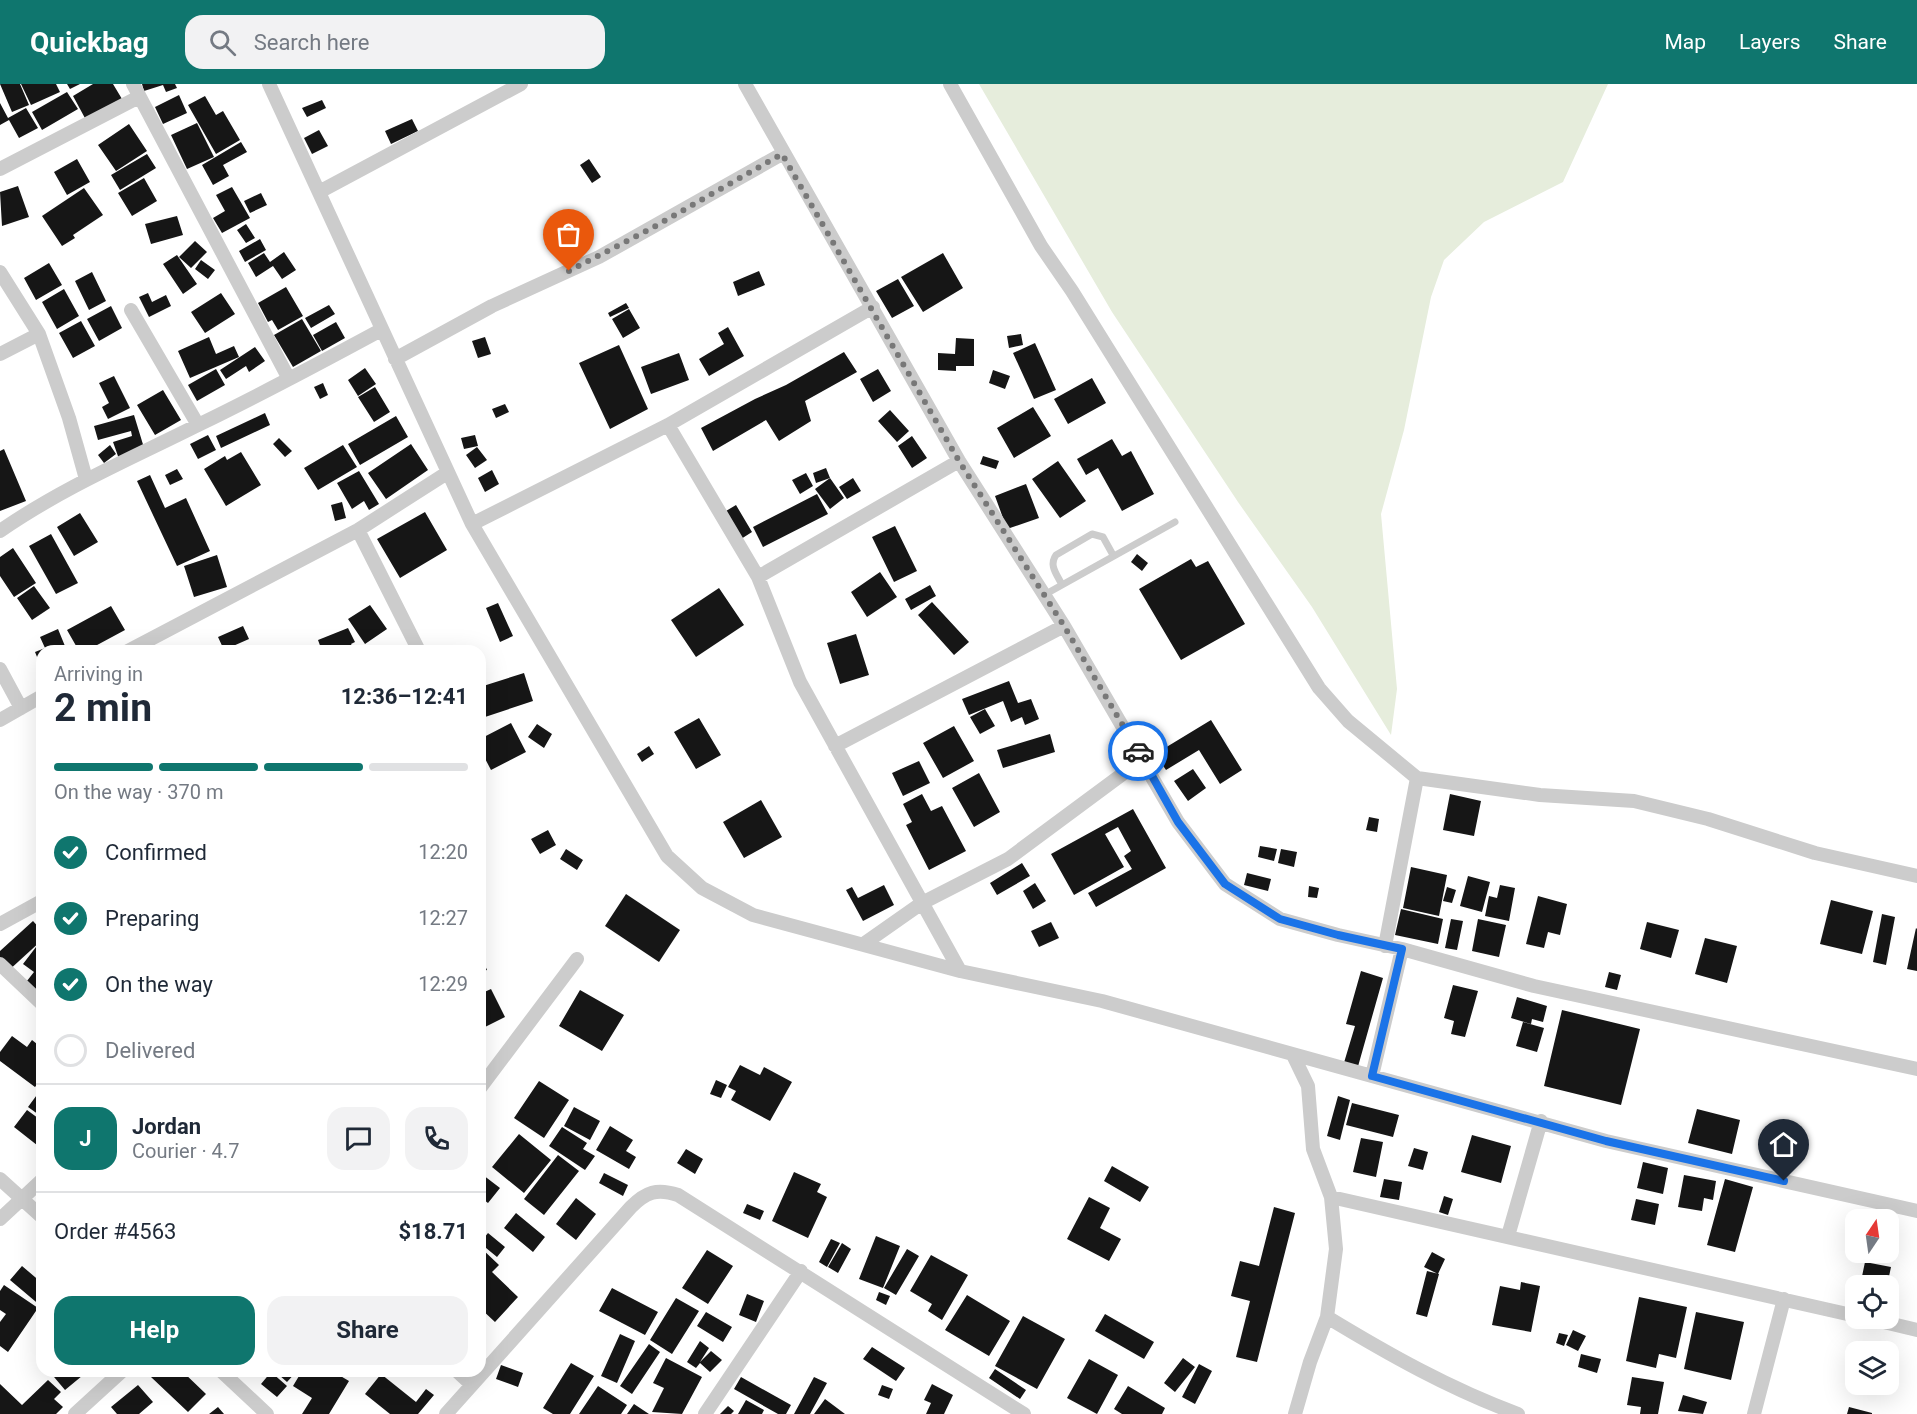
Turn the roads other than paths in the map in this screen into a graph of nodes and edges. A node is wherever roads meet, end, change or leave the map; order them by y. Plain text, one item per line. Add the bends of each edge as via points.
1 (133, 84) edge
2 (269, 84) edge
3 (521, 84) edge
4 (745, 84) edge
5 (950, 84) edge
6 (139, 97) junction
7 (782, 154) junction
8 (0, 169) edge
9 (318, 192) junction
10 (0, 272) edge
11 (873, 307) junction
12 (131, 310) dead end
13 (381, 330) junction
14 (39, 334) junction
15 (0, 354) edge
16 (394, 359) junction
17 (289, 379) junction
18 (198, 425) junction
19 (668, 425) junction
20 (959, 461) junction
21 (447, 472) junction
22 (86, 479) junction
23 (1175, 522) dead end
24 (472, 524) junction
25 (358, 530) junction
26 (0, 531) edge
27 (1113, 555) junction
28 (758, 577) junction
29 (1061, 584) junction
30 (1044, 595) junction
31 (1064, 626) junction
32 (139, 645) edge
33 (416, 645) edge
34 (0, 669) edge
35 (36, 699) edge
36 (21, 708) junction
37 (0, 720) edge
38 (835, 746) junction
39 (1143, 759) junction
40 (1417, 778) junction
41 (1917, 876) edge
42 (922, 903) junction
43 (36, 904) edge
44 (0, 924) edge
45 (866, 944) junction
46 (1385, 946) junction
47 (1402, 949) junction
48 (577, 959) dead end
49 (0, 964) edge
50 (960, 972) junction
51 (36, 998) edge
52 (1293, 1055) junction
53 (1917, 1069) edge
54 (1372, 1076) junction
55 (486, 1080) edge
56 (1541, 1122) junction
57 (0, 1179) edge
58 (36, 1186) edge
59 (1331, 1197) junction
60 (21, 1200) junction
61 (1917, 1211) edge
62 (36, 1212) edge
63 (0, 1219) edge
64 (1508, 1236) junction
65 (801, 1271) junction
66 (1784, 1299) junction
67 (1845, 1313) edge
68 (1327, 1317) junction
69 (1899, 1326) edge
70 (1917, 1330) edge
71 (486, 1367) edge
72 (115, 1377) edge
73 (227, 1377) edge
74 (464, 1377) edge
75 (477, 1377) edge
76 (471, 1383) junction
77 (455, 1411) edge
78 (75, 1414) edge
79 (267, 1414) edge
80 (705, 1414) edge
81 (1024, 1414) edge
82 (1295, 1414) edge
83 (1518, 1414) edge
84 (1754, 1414) edge

1 - 6 street
2 - 9 street
3 - 9 street
4 - 7 street
5 - 40 street via 1041,246 1319,688 1348,721
6 - 8 street
6 - 17 street
7 - 11 street
7 - 16 street via 598,257 492,306
9 - 13 street
10 - 14 street
11 - 19 street
11 - 20 street
12 - 18 street
13 - 16 street
13 - 17 street
14 - 15 street
14 - 22 street
16 - 21 street
17 - 18 street
18 - 22 street
19 - 24 street
19 - 28 street
20 - 28 street
20 - 30 street
21 - 24 street
21 - 25 street
22 - 26 street
23 - 27 lane
24 - 45 street via 667,856 702,888 753,915
25 - 32 street
25 - 33 street
27 - 29 lane
27 - 29 lane via 1103,537 1092,534 1053,559
28 - 38 street via 800,682
29 - 30 lane
30 - 31 street
31 - 38 street
31 - 39 street
34 - 36 street
35 - 36 street
36 - 37 street
38 - 42 street
39 - 42 street via 1008,860
39 - 46 street via 1178,822 1225,884 1280,919
40 - 41 street via 1540,795 1634,801 1708,819 1815,853
40 - 46 street
42 - 45 street
42 - 50 street
43 - 44 street
45 - 50 street
46 - 47 street
47 - 53 street via 1534,986
47 - 54 street
48 - 55 street
49 - 51 street
50 - 52 street via 1102,1001
52 - 54 street
52 - 59 street via 1308,1086 1313,1149
54 - 56 street
56 - 61 street via 1606,1141
56 - 64 street
57 - 60 street
58 - 60 street
59 - 64 street
59 - 68 street via 1336,1249
60 - 62 street
60 - 63 street
64 - 66 street
65 - 71 street via 678,1195 661,1190 643,1196
65 - 80 street
65 - 81 street
66 - 67 street
66 - 84 street
68 - 82 street
68 - 83 street via 1416,1368
69 - 70 street
72 - 78 street
73 - 79 street
74 - 76 street
75 - 76 street
76 - 77 street

